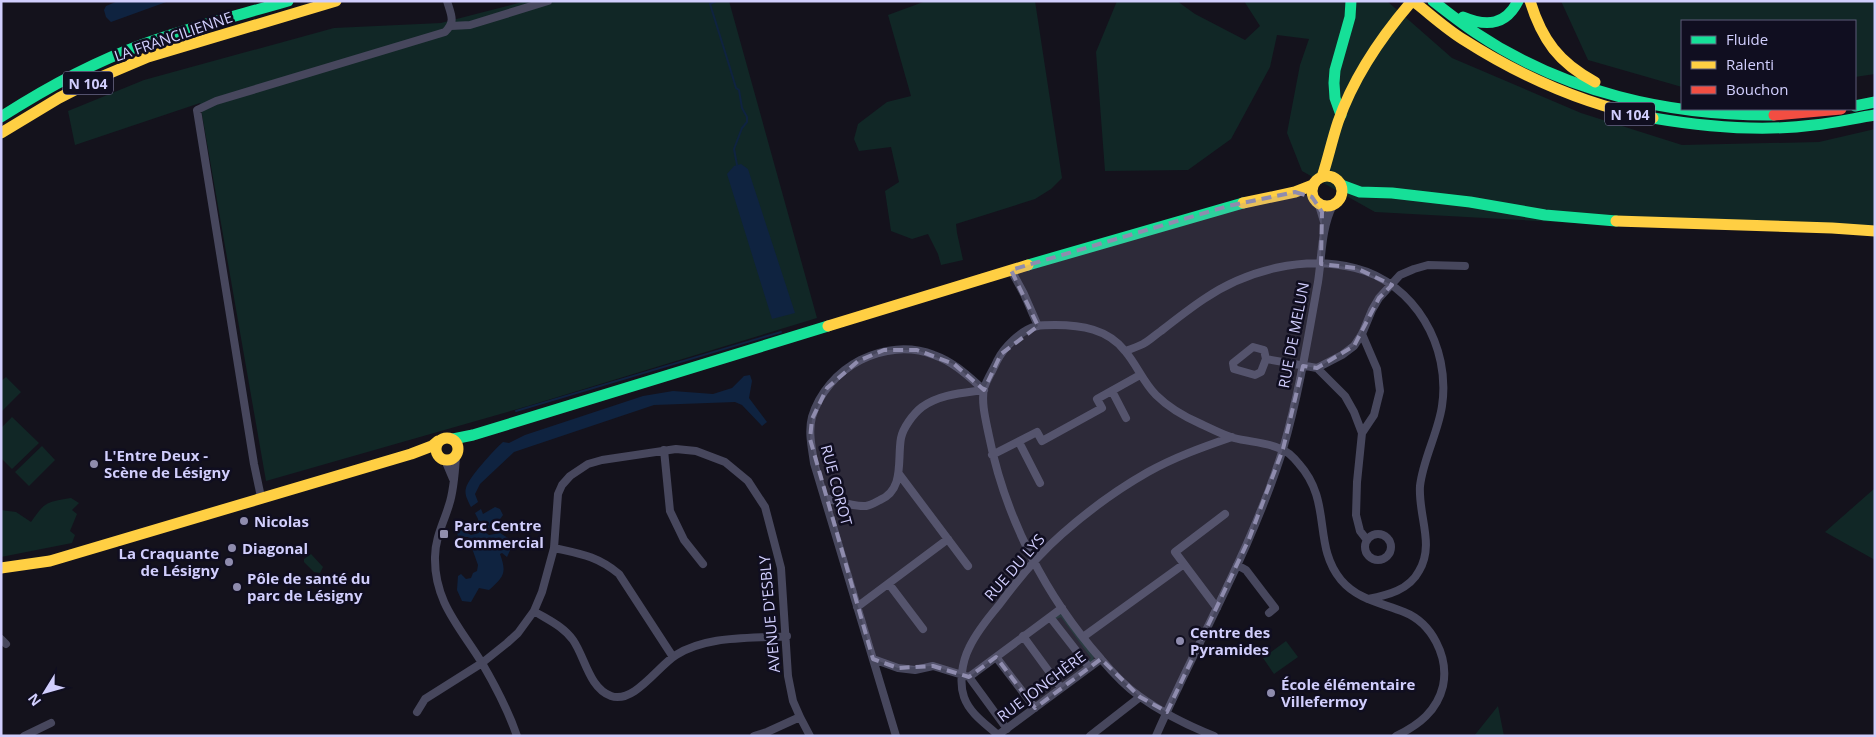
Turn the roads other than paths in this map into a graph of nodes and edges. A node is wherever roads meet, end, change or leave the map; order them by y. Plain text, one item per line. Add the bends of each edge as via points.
1 (288, 1) edge
2 (336, 1) edge
3 (447, 1) edge
4 (548, 1) edge
5 (1351, 1) edge
6 (1412, 1) edge
7 (1433, 1) edge
8 (1441, 1) edge
9 (1518, 1) edge
10 (1530, 1) edge
11 (451, 26) junction
12 (1617, 95) junction
13 (1875, 102) edge
14 (1856, 106) edge
15 (1681, 109) edge
16 (1687, 110) edge
17 (1835, 110) edge
18 (1340, 115) junction
19 (1875, 115) edge
20 (1, 117) edge
21 (1, 133) edge
22 (1332, 180) junction
23 (1313, 185) junction
24 (1295, 192) junction
25 (1360, 192) junction
26 (1316, 201) junction
27 (1337, 201) junction
28 (1325, 224) junction
29 (1875, 231) edge
30 (1321, 264) junction
31 (1465, 266) dead end
32 (1012, 270) junction
33 (1392, 285) junction
34 (1038, 326) junction
35 (1362, 334) junction
36 (1125, 351) junction
37 (1266, 359) junction
38 (1303, 366) junction
39 (1317, 368) junction
40 (1140, 375) junction
41 (984, 390) junction
42 (1112, 391) junction
43 (1126, 418) dead end
44 (1362, 433) junction
45 (473, 436) junction
46 (1232, 437) junction
47 (453, 439) junction
48 (438, 441) junction
49 (1019, 442) junction
50 (1282, 449) junction
51 (664, 450) junction
52 (457, 453) junction
53 (411, 454) junction
54 (992, 455) junction
55 (441, 458) junction
56 (899, 474) junction
57 (453, 481) junction
58 (1040, 483) dead end
59 (261, 497) junction
60 (825, 498) junction
61 (1225, 514) dead end
62 (948, 539) junction
63 (1367, 540) dead end
64 (554, 548) junction
65 (1034, 561) junction
66 (703, 564) dead end
67 (1184, 564) junction
68 (1237, 565) junction
69 (968, 566) dead end
70 (1, 568) edge
71 (889, 584) junction
72 (1367, 599) junction
73 (857, 607) junction
74 (1062, 608) junction
75 (1217, 608) junction
76 (534, 611) junction
77 (1269, 613) dead end
78 (1050, 616) junction
79 (923, 630) dead end
80 (787, 636) junction
81 (1023, 636) junction
82 (1083, 637) junction
83 (673, 657) junction
84 (996, 657) junction
85 (873, 659) junction
86 (1101, 659) junction
87 (482, 663) junction
88 (1089, 667) junction
89 (966, 676) junction
90 (1062, 688) junction
91 (1140, 697) junction
92 (1034, 708) junction
93 (417, 712) dead end
94 (1167, 712) junction
95 (800, 717) junction
96 (51, 723) dead end
97 (1007, 728) junction
98 (1203, 734) edge
99 (998, 735) edge
100 (24, 736) edge
101 (517, 736) edge
102 (754, 736) edge
103 (810, 736) edge
104 (896, 736) edge
105 (1090, 736) edge
106 (1156, 736) edge
107 (1214, 736) edge
108 (1396, 736) edge

1 - 20 main road, LA FRANCILIENNE / N 104 via 143,45 90,67
2 - 21 main road, LA FRANCILIENNE / N 104 via 148,57 59,98
3 - 11 street via 452,16
4 - 11 street via 470,25
5 - 18 main road via 1349,23 1334,69 1333,92
6 - 18 main road via 1367,59
6 - 19 main road, N 104 via 1461,38 1510,68 1586,101 1640,117 1692,125 1754,129 1822,125
7 - 12 main road, N 104 via 1467,28 1549,73
8 - 9 main road via 1472,22 1487,24 1510,14
10 - 12 main road via 1541,33 1562,61
11 - 59 street via 445,32 216,101 197,110
12 - 15 main road, N 104
13 - 14 main road
16 - 17 main road, N 104 via 1758,116
18 - 22 main road via 1328,158
22 - 23 main road
22 - 25 main road
22 - 27 main road
23 - 24 main road
23 - 26 main road
24 - 26 main road
24 - 32 main road via 1228,206
25 - 27 main road
25 - 29 main road via 1392,193 1545,215 1613,221
26 - 27 main road via 1326,207
26 - 28 street, RUE DE MELUN
27 - 28 street, RUE DE MELUN
28 - 30 street, RUE DE MELUN
30 - 33 street via 1356,268
30 - 36 street via 1281,267 1229,284 1143,344
30 - 38 street, RUE DE MELUN
31 - 33 street via 1433,265 1414,269 1400,275
32 - 34 street
32 - 45 main road
33 - 35 street via 1379,298
33 - 72 street via 1412,303 1432,334 1440,358 1442,404 1420,486 1426,557 1419,573 1409,583 1387,596
34 - 36 street via 1090,328 1110,337
34 - 41 street via 1026,331 1001,354
35 - 39 street via 1354,346
35 - 44 street via 1377,369 1380,391 1374,415
36 - 40 street
37 - 37 street via 1264,350 1253,348 1233,363 1234,369 1254,375 1261,372
37 - 38 street
38 - 39 street
38 - 50 street, RUE DE MELUN
39 - 44 street via 1345,396
40 - 42 street
40 - 46 street via 1176,412
41 - 54 street
41 - 56 street via 938,398 921,408 901,437
41 - 60 street, RUE COROT via 954,364 917,350 884,350 843,371 818,401 812,418 810,439
42 - 43 street
42 - 49 street via 1098,399 1102,408 1042,440 1037,432
44 - 63 street via 1356,515 1360,531
45 - 47 main road
45 - 52 main road
46 - 50 street
46 - 65 street, RUE DU LYS via 1189,452 1148,472 1086,515
47 - 48 main road via 445,437
47 - 52 main road via 457,443
48 - 53 main road
48 - 55 main road via 436,448
49 - 54 street
49 - 58 street
50 - 68 street, RUE DE MELUN
50 - 72 street via 1310,478 1318,496 1328,561 1348,588
51 - 64 street, AVENUE D'ESBLY via 602,460 588,464 570,476 558,494
51 - 66 street via 670,511 684,540
51 - 80 street, AVENUE D'ESBLY via 696,452 724,462 748,481 765,507 781,568
52 - 55 main road via 451,460
52 - 57 street
53 - 55 main road via 423,453
53 - 59 main road
54 - 65 street
55 - 57 street
56 - 60 street via 894,488 884,498 868,506
56 - 62 street
57 - 87 street via 450,504 436,544 436,581 447,609
59 - 70 main road via 50,561
60 - 73 street, RUE COROT
61 - 67 street via 1175,552
62 - 69 street
62 - 71 street
64 - 76 street, AVENUE D'ESBLY
64 - 83 street via 589,556 619,574
65 - 74 street
65 - 89 street, RUE DU LYS via 984,623 969,648 964,662
67 - 75 street
67 - 82 street
68 - 75 street, RUE DE MELUN
68 - 77 street via 1246,570 1275,608
71 - 73 street
71 - 79 street
72 - 108 street via 1404,612 1424,625 1441,652 1444,679 1436,706 1420,723
73 - 85 street, RUE COROT
74 - 78 street
74 - 82 street
75 - 94 street, RUE DE MELUN
76 - 83 street via 563,628 574,641 595,682 611,696 622,697 634,692
76 - 87 street, AVENUE D'ESBLY via 518,633
78 - 81 street
78 - 88 street
80 - 83 street via 710,641 690,646
80 - 95 street, AVENUE D'ESBLY via 788,676
81 - 84 street
81 - 90 street
82 - 86 street
84 - 89 street
84 - 92 street
85 - 89 street via 898,668 915,670 933,666
85 - 104 street, RUE COROT
86 - 88 street, RUE JONCHÈRE
86 - 91 street
87 - 93 street, AVENUE D'ESBLY via 424,699
87 - 101 street via 507,708
88 - 90 street, RUE JONCHÈRE
89 - 97 street
89 - 99 street, RUE DU LYS via 963,695 969,708
90 - 92 street, RUE JONCHÈRE
91 - 94 street
91 - 105 street
92 - 97 street, RUE JONCHÈRE
94 - 98 street
94 - 106 street, RUE DE MELUN
95 - 102 street
95 - 103 street, AVENUE D'ESBLY
96 - 100 street
97 - 99 street, RUE JONCHÈRE
98 - 107 street

